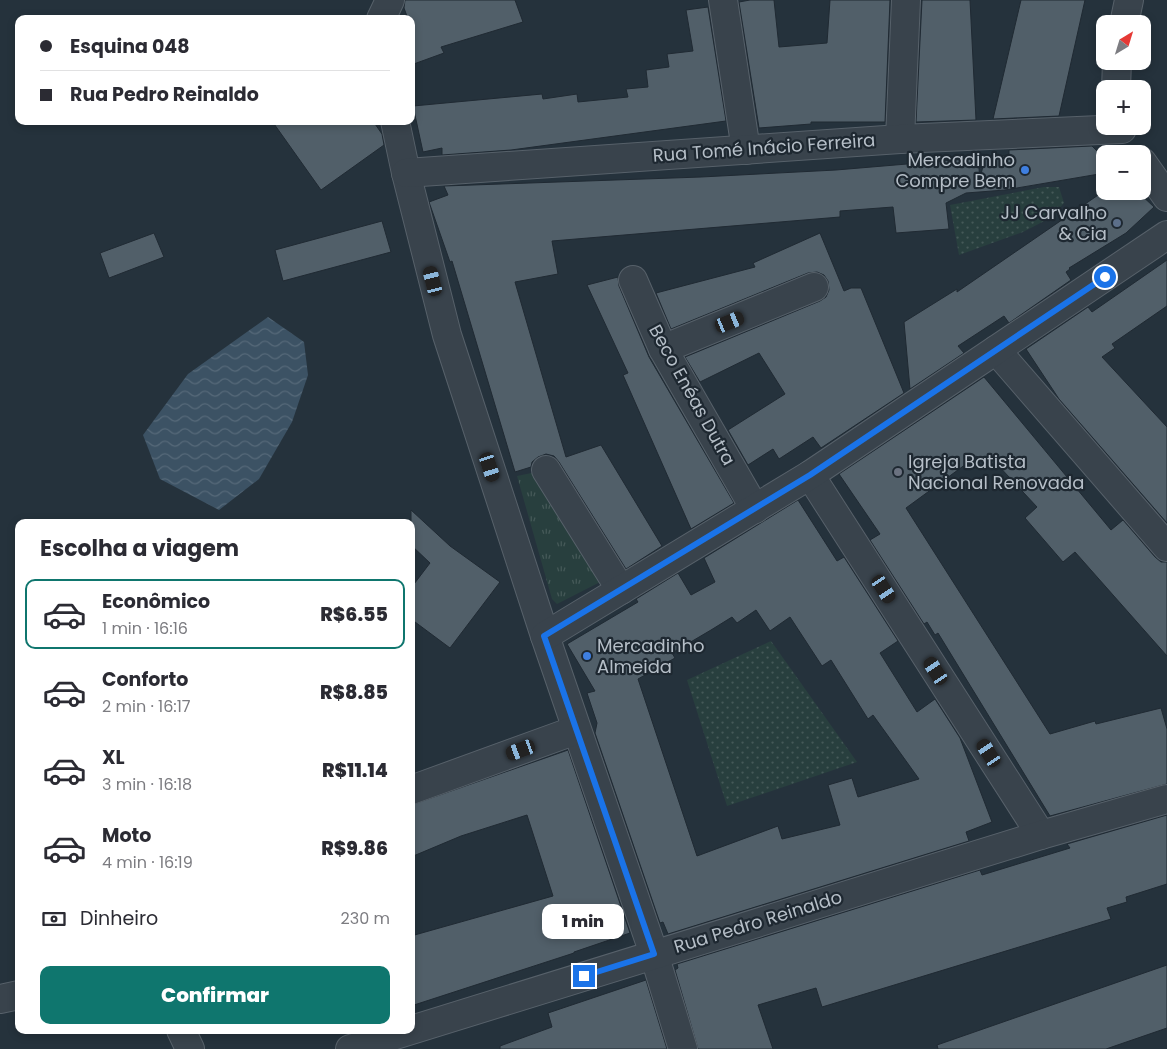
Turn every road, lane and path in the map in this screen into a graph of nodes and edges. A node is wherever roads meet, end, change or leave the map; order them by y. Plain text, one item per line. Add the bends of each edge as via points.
1 (390, 0) edge
2 (723, 0) edge
3 (906, 0) edge
4 (1129, 0) edge
5 (383, 15) edge
6 (1126, 15) edge
7 (396, 125) edge
8 (1096, 129) edge
9 (900, 140) junction
10 (746, 150) junction
11 (406, 173) junction
12 (1151, 175) edge
13 (1167, 197) edge
14 (1167, 236) edge
15 (633, 280) dead end
16 (814, 287) dead end
17 (663, 349) junction
18 (996, 350) junction
19 (546, 470) dead end
20 (810, 475) junction
21 (756, 509) junction
22 (1167, 547) edge
23 (621, 590) junction
24 (544, 636) junction
25 (576, 730) junction
26 (415, 789) edge
27 (1167, 799) edge
28 (1041, 835) junction
29 (654, 954) junction
30 (15, 996) edge
31 (0, 999) edge
32 (415, 1029) edge
33 (183, 1034) edge
34 (398, 1034) edge
35 (190, 1049) edge
36 (350, 1049) edge
37 (683, 1049) edge

1 - 5 street
2 - 10 street
3 - 9 street
4 - 6 street
7 - 11 street
8 - 9 street, Rua Tomé Inácio Ferreira
9 - 10 street, Rua Tomé Inácio Ferreira
10 - 11 street, Rua Tomé Inácio Ferreira
11 - 24 street via 447,335
12 - 13 street
14 - 18 street
15 - 17 street, Beco Enéas Dutra
16 - 17 street
17 - 21 street, Beco Enéas Dutra
18 - 20 street
18 - 22 street
19 - 23 street
20 - 21 street
20 - 28 street
21 - 23 street
23 - 24 street
24 - 25 street
25 - 26 street
25 - 29 street
27 - 28 street, Rua Pedro Reinaldo
28 - 29 street, Rua Pedro Reinaldo
29 - 32 street, Rua Pedro Reinaldo
29 - 37 street
30 - 31 street
33 - 35 street
34 - 36 street, Rua Pedro Reinaldo

